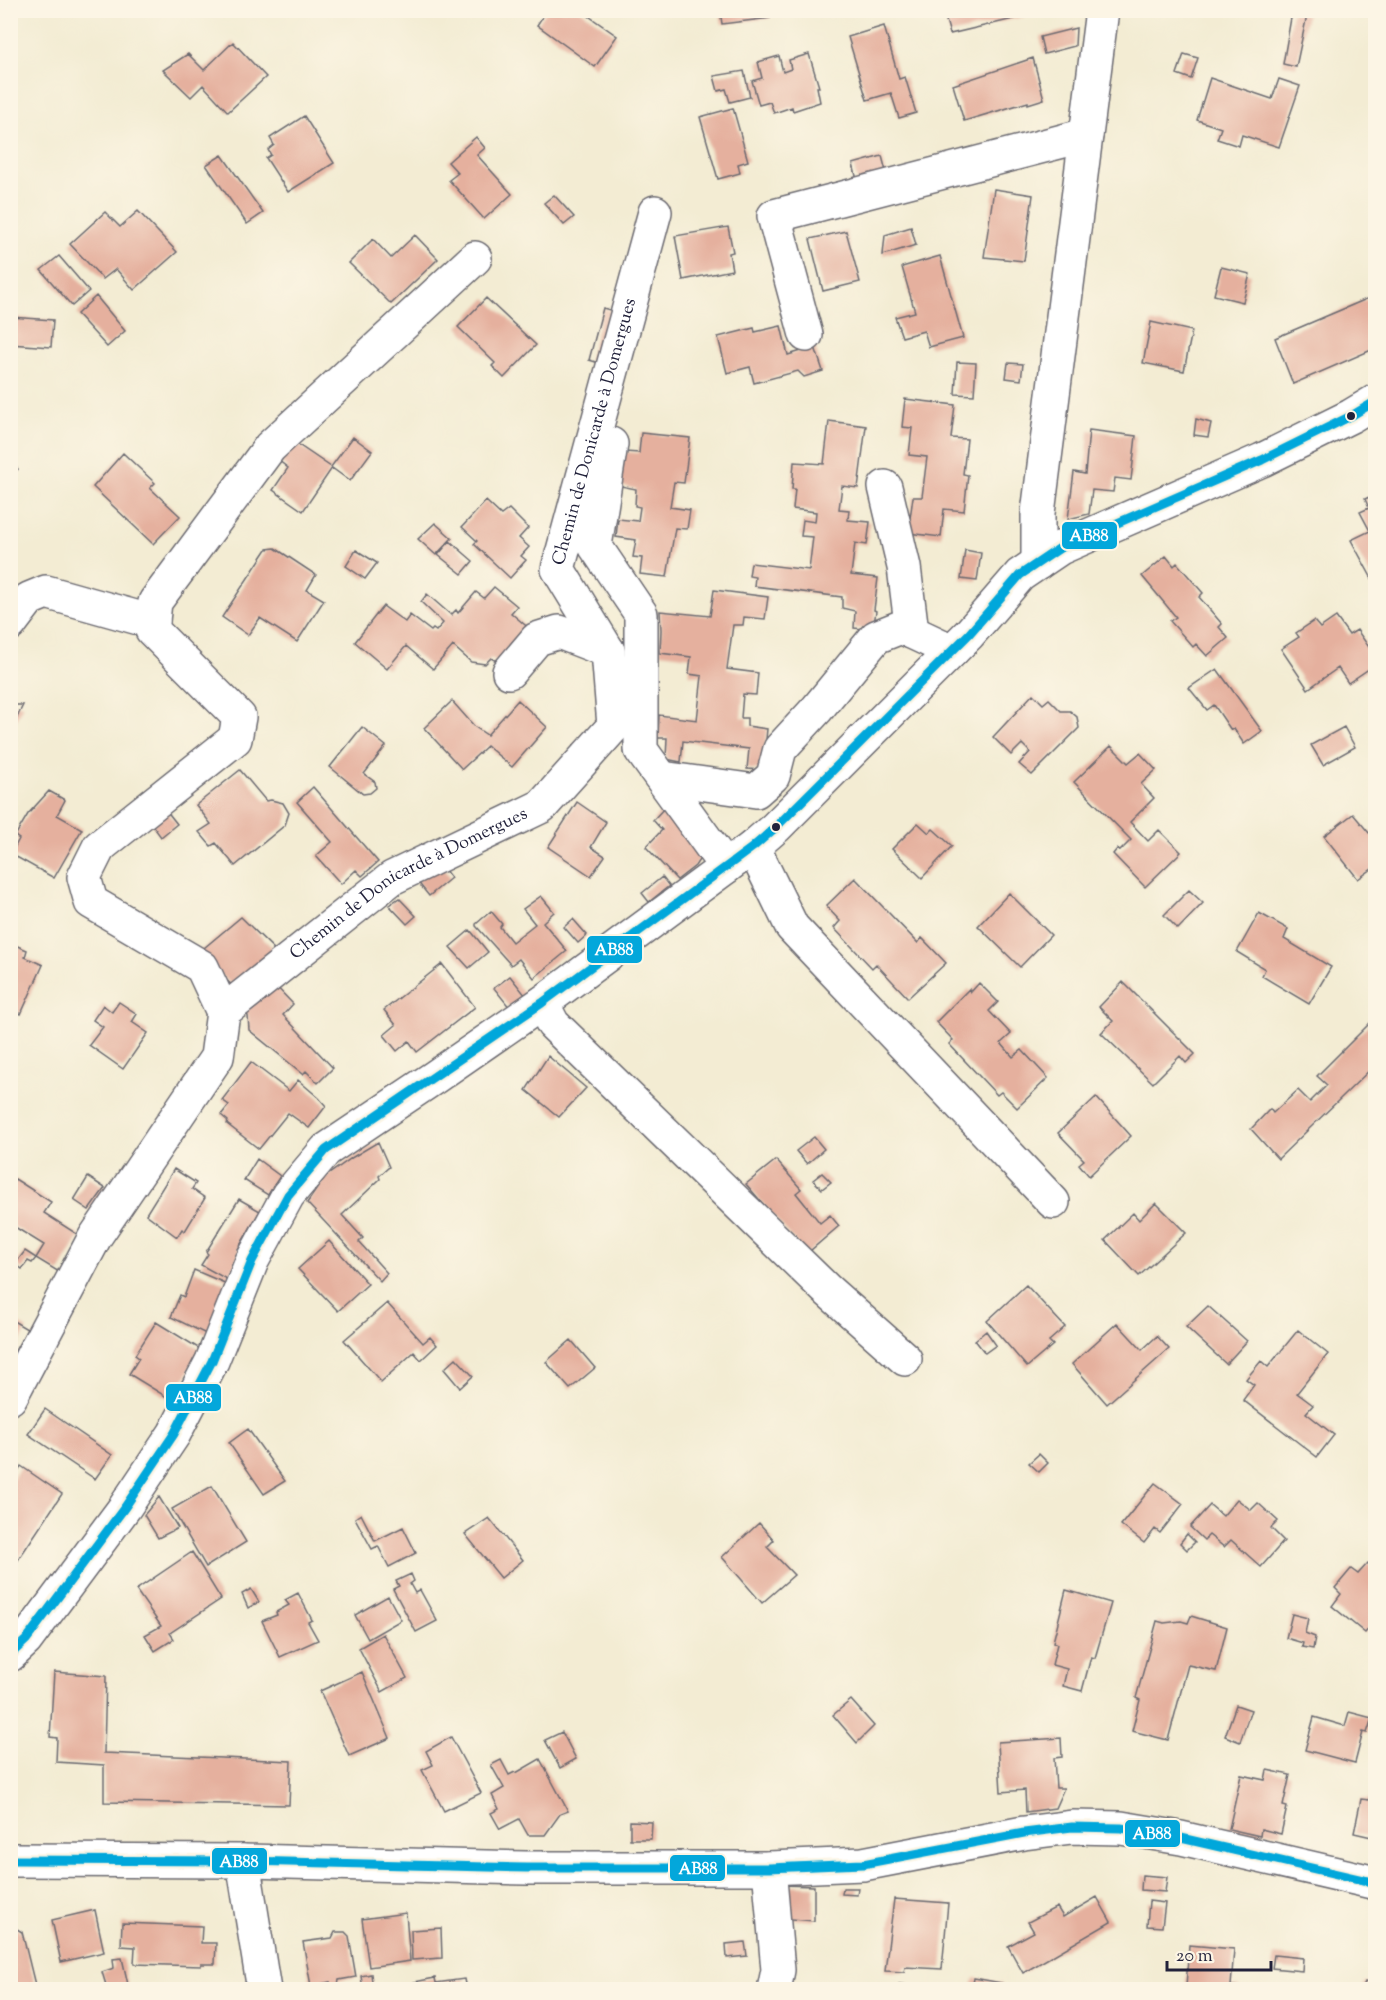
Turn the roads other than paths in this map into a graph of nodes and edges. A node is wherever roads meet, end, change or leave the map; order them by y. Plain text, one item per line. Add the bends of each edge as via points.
1 (1102, 10) edge
2 (1086, 135) junction
3 (655, 212) dead end
4 (475, 258) dead end
5 (806, 335) dead end
6 (1376, 402) edge
7 (611, 444) dead end
8 (885, 487) dead end
9 (1038, 563) junction
10 (153, 622) junction
11 (10, 624) edge
12 (912, 632) junction
13 (608, 651) junction
14 (952, 651) junction
15 (509, 672) dead end
16 (662, 778) junction
17 (753, 847) junction
18 (726, 867) junction
19 (542, 1003) junction
20 (223, 1012) junction
21 (1053, 1202) dead end
22 (905, 1359) dead end
23 (10, 1398) edge
24 (10, 1655) edge
25 (10, 1860) edge
26 (243, 1861) junction
27 (769, 1868) junction
28 (1376, 1883) edge
29 (264, 1989) edge
30 (774, 1989) edge

1 - 2 street
2 - 5 street via 774,216
2 - 9 street via 1038,513
3 - 13 street, Chemin de Donicarde à Domergues via 558,569
4 - 10 street via 270,447 155,602
6 - 9 street via 1262,460 1060,548
7 - 16 street via 595,546 641,614 641,750
8 - 12 street via 904,567
9 - 14 street via 1020,575
10 - 11 street via 46,592 29,599
10 - 20 street via 152,630 239,717 235,739 99,847 84,877 91,902 202,967
12 - 14 street
12 - 16 street via 901,627 876,637 780,749 773,776 756,791
13 - 15 street via 559,632 537,639
13 - 20 street, Chemin de Donicarde à Domergues via 614,726 542,806 392,878
14 - 17 street
16 - 18 street
17 - 18 street
17 - 21 street via 792,927
18 - 19 street
19 - 22 street via 553,1024 826,1289
19 - 24 street via 326,1150 288,1195 252,1261 212,1361 174,1434 26,1641
20 - 23 street via 217,1057 94,1236
25 - 26 street
26 - 27 street via 526,1868
26 - 29 street
27 - 28 street via 863,1864 1024,1833 1072,1827 1121,1828
27 - 30 street via 778,1970

